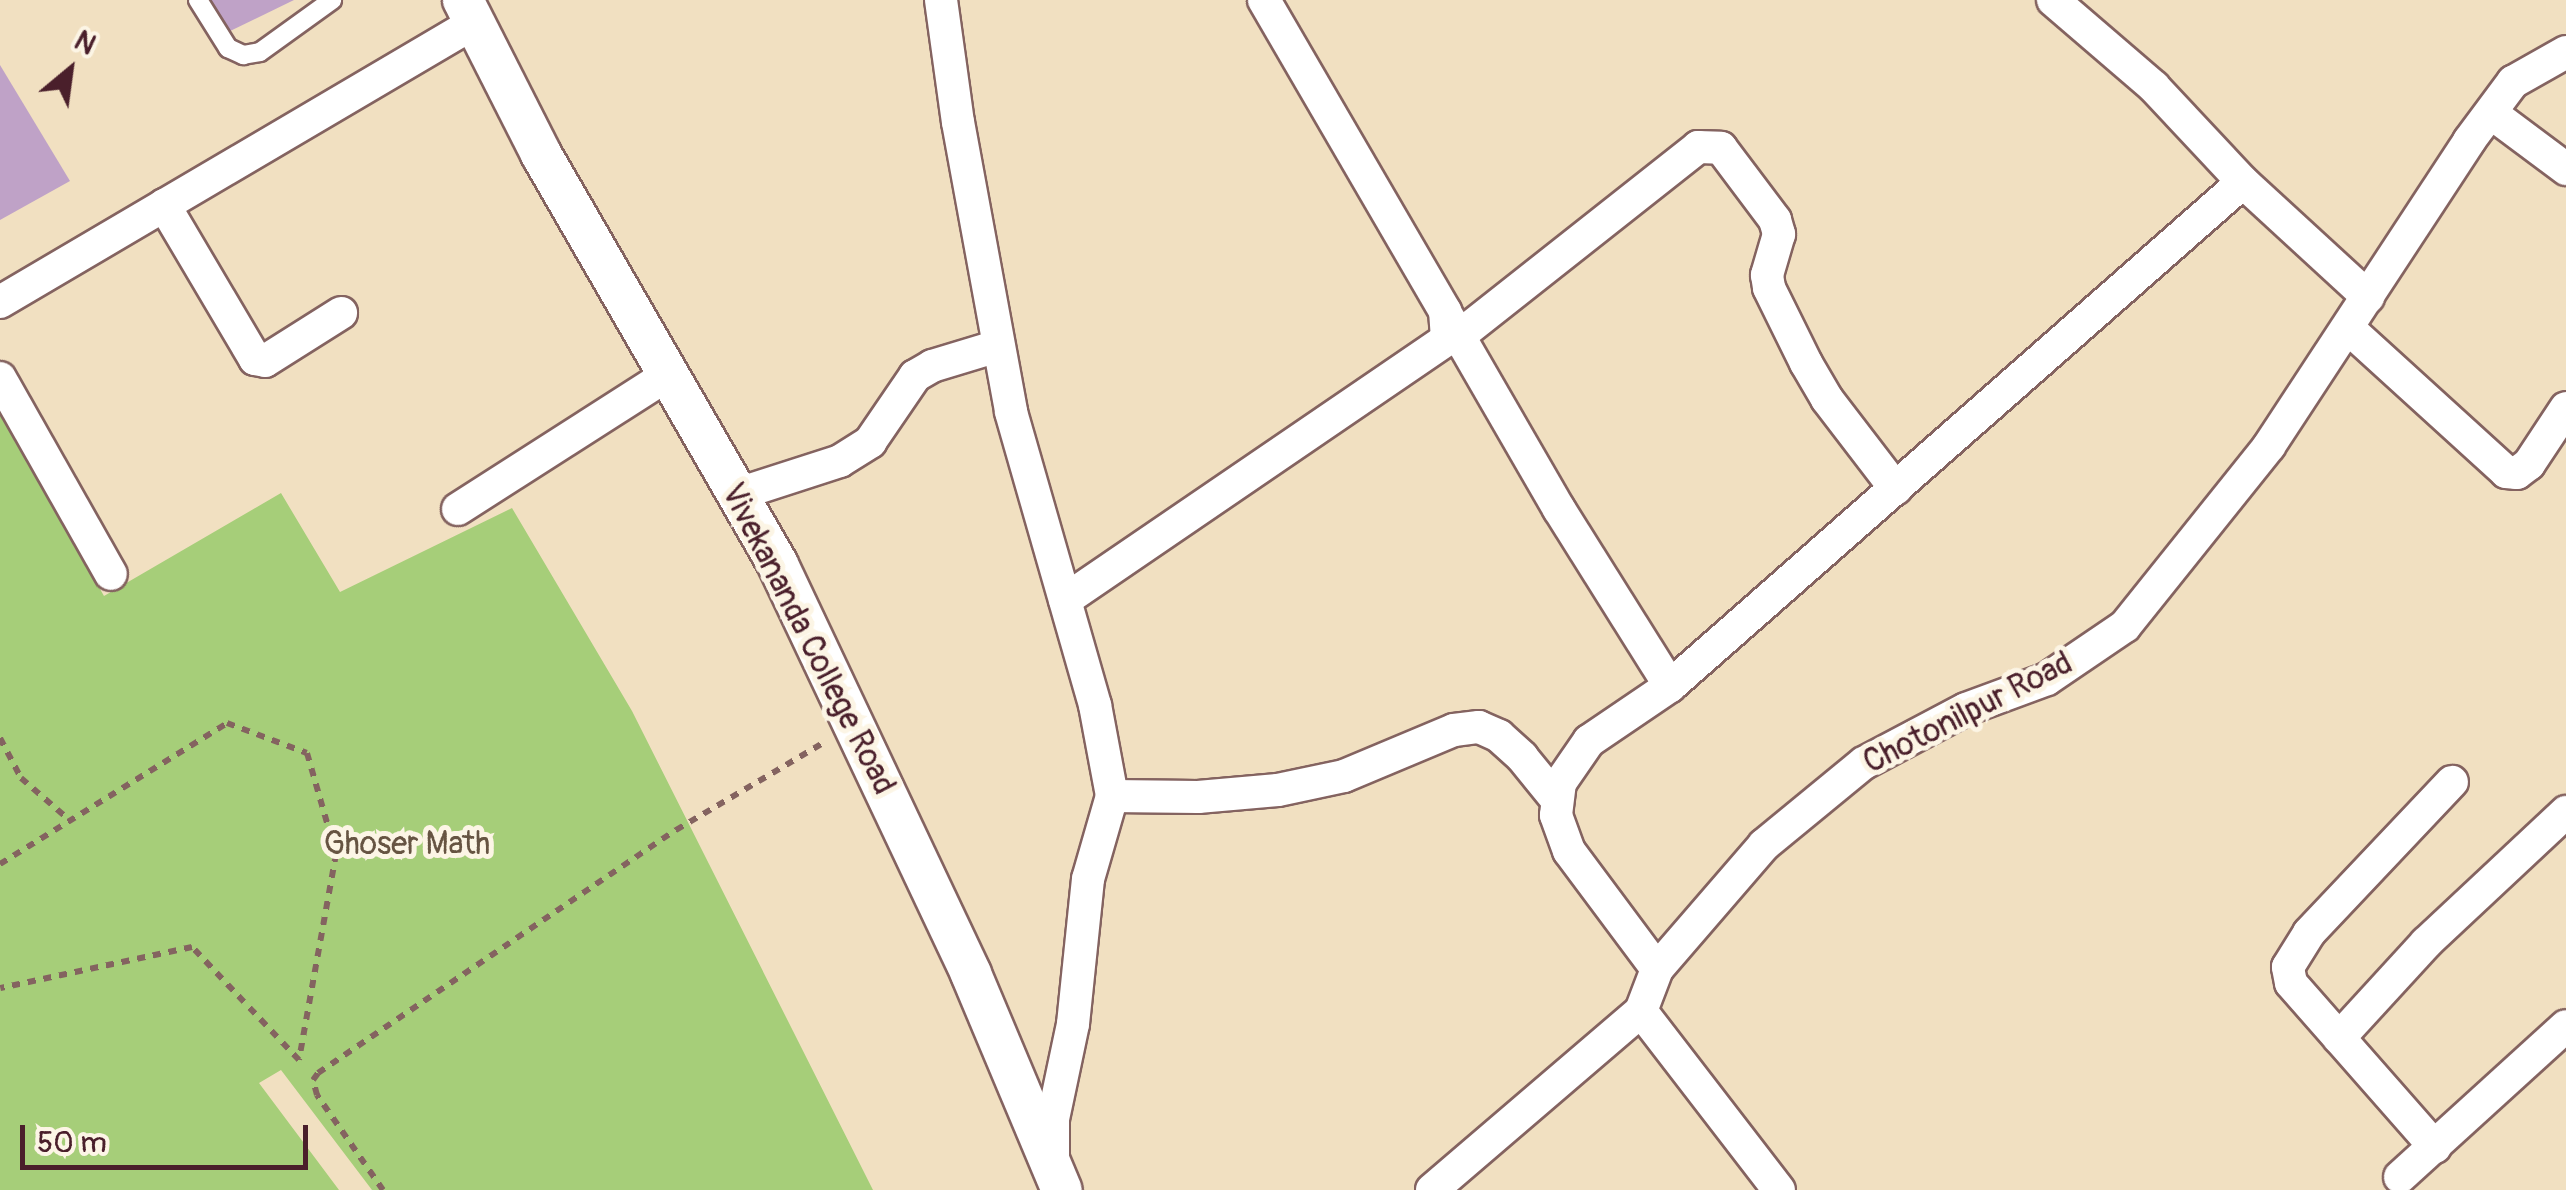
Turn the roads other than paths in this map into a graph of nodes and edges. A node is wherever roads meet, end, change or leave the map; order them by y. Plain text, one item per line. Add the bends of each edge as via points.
1 (198, 0) edge
2 (332, 0) edge
3 (941, 0) edge
4 (1264, 0) edge
5 (2053, 0) edge
6 (468, 12) edge
7 (2566, 52) edge
8 (2491, 112) junction
9 (2566, 169) edge
10 (2243, 182) junction
11 (164, 205) junction
12 (2368, 296) junction
13 (0, 302) edge
14 (341, 313) dead end
15 (1452, 323) junction
16 (2348, 328) junction
17 (998, 346) junction
18 (666, 376) junction
19 (0, 378) edge
20 (2566, 408) edge
21 (1896, 489) junction
22 (738, 494) junction
23 (458, 509) dead end
24 (111, 574) dead end
25 (1065, 600) junction
26 (1670, 686) junction
27 (2452, 782) dead end
28 (1112, 796) junction
29 (1558, 800) junction
30 (2566, 812) edge
31 (1657, 969) junction
32 (1642, 1010) junction
33 (2566, 1026) edge
34 (2339, 1038) junction
35 (2434, 1147) junction
36 (1058, 1180) edge
37 (2400, 1186) edge
38 (1432, 1190) edge
39 (1779, 1190) edge

1 - 2 lane via 228,48 243,55 260,52
3 - 17 street
4 - 15 street
5 - 10 street via 2154,86
6 - 11 street
6 - 18 street, Vivekananda College Road
7 - 8 street, Chotonilpur Road via 2513,82
8 - 9 street
8 - 12 street, Chotonilpur Road
10 - 12 street
10 - 21 street
11 - 13 street
11 - 14 street via 255,359 265,361
12 - 16 street, Chotonilpur Road
15 - 21 street via 1698,147 1722,148 1775,220 1780,234 1770,257 1769,288 1806,363
15 - 25 street via 1436,350
15 - 26 street
16 - 20 street via 2506,472 2517,474 2529,464
16 - 31 street, Chotonilpur Road via 2269,446 2126,626 2047,679 1966,708 1864,762 1764,845
17 - 22 street via 915,376 870,442 840,461
17 - 25 street via 1028,481
18 - 22 street, Vivekananda College Road
18 - 23 street
19 - 24 street
21 - 26 street
22 - 36 street, Vivekananda College Road via 778,565 987,1010
25 - 28 street
26 - 29 street via 1590,741 1560,783
27 - 34 street via 2293,953 2292,984
28 - 29 street via 1278,790 1344,776 1454,730 1479,728 1499,736
28 - 36 street via 1088,878 1073,1024 1053,1119
29 - 31 street via 1556,815 1570,852
30 - 34 street via 2494,876
31 - 32 street, Chotonilpur Road
32 - 38 street, Chotonilpur Road
32 - 39 street
33 - 35 street
34 - 35 street
35 - 37 street

